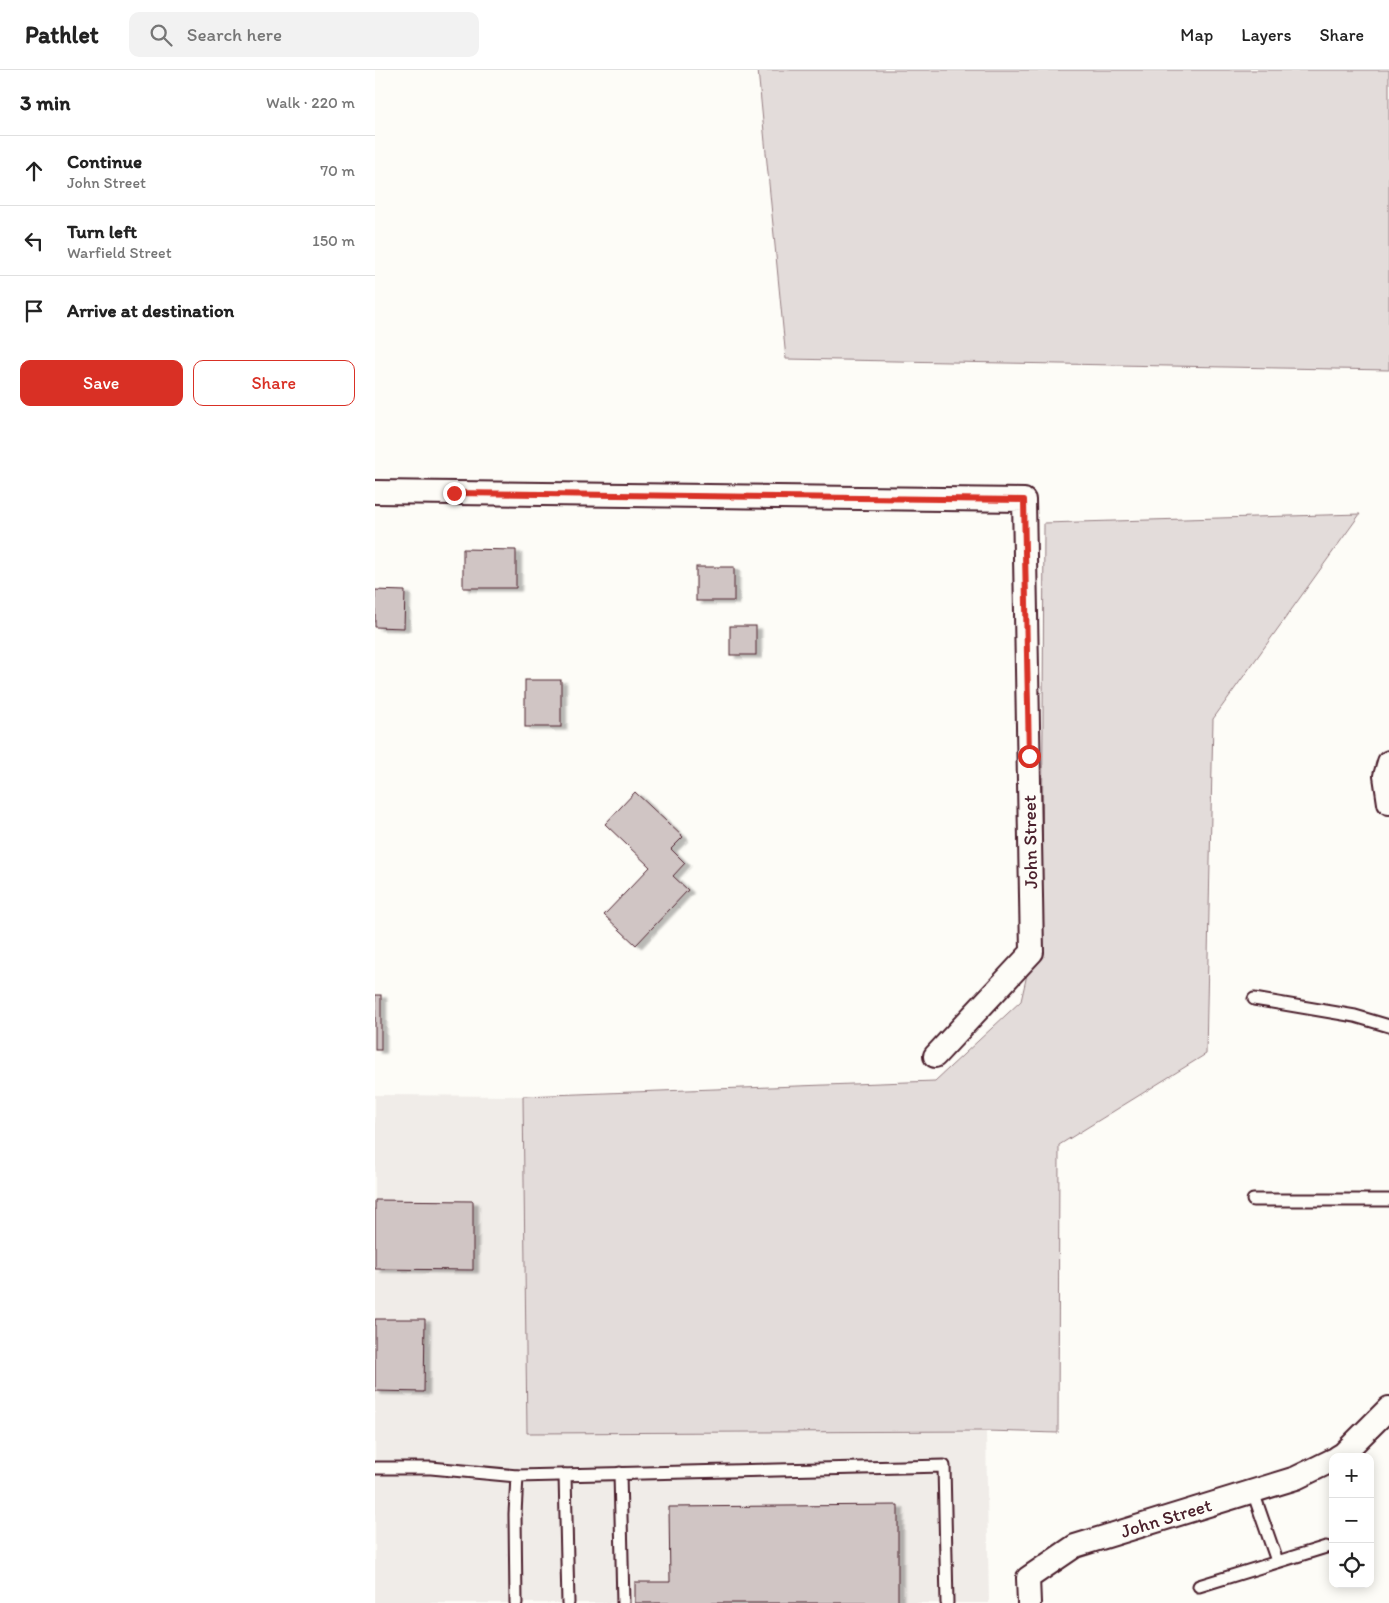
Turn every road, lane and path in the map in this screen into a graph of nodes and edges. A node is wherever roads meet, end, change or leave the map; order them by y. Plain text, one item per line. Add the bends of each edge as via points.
1 (375, 492) edge
2 (1389, 762) edge
3 (1389, 803) edge
4 (1254, 999) dead end
5 (1389, 1026) edge
6 (935, 1056) dead end
7 (1253, 1200) dead end
8 (1389, 1200) edge
9 (1389, 1408) edge
10 (1344, 1453) edge
11 (1329, 1462) edge
12 (375, 1468) edge
13 (620, 1473) junction
14 (565, 1475) junction
15 (517, 1476) junction
16 (1253, 1492) junction
17 (1326, 1547) dead end
18 (1277, 1562) junction
19 (1199, 1586) dead end
20 (516, 1603) edge
21 (568, 1603) edge
22 (623, 1603) edge
23 (947, 1603) edge
24 (1029, 1603) edge

1 - 6 street, John Street via 1024,500 1032,952
2 - 3 street via 1385,776
4 - 5 lane via 1355,1016
7 - 8 lane
9 - 10 street
11 - 16 street, John Street via 1296,1478
12 - 15 lane via 431,1468
13 - 14 lane
13 - 22 lane
13 - 23 lane via 944,1466
14 - 15 lane
14 - 21 lane
15 - 20 lane
16 - 18 lane
16 - 24 street, John Street via 1075,1546 1028,1578
17 - 18 lane
18 - 19 lane

